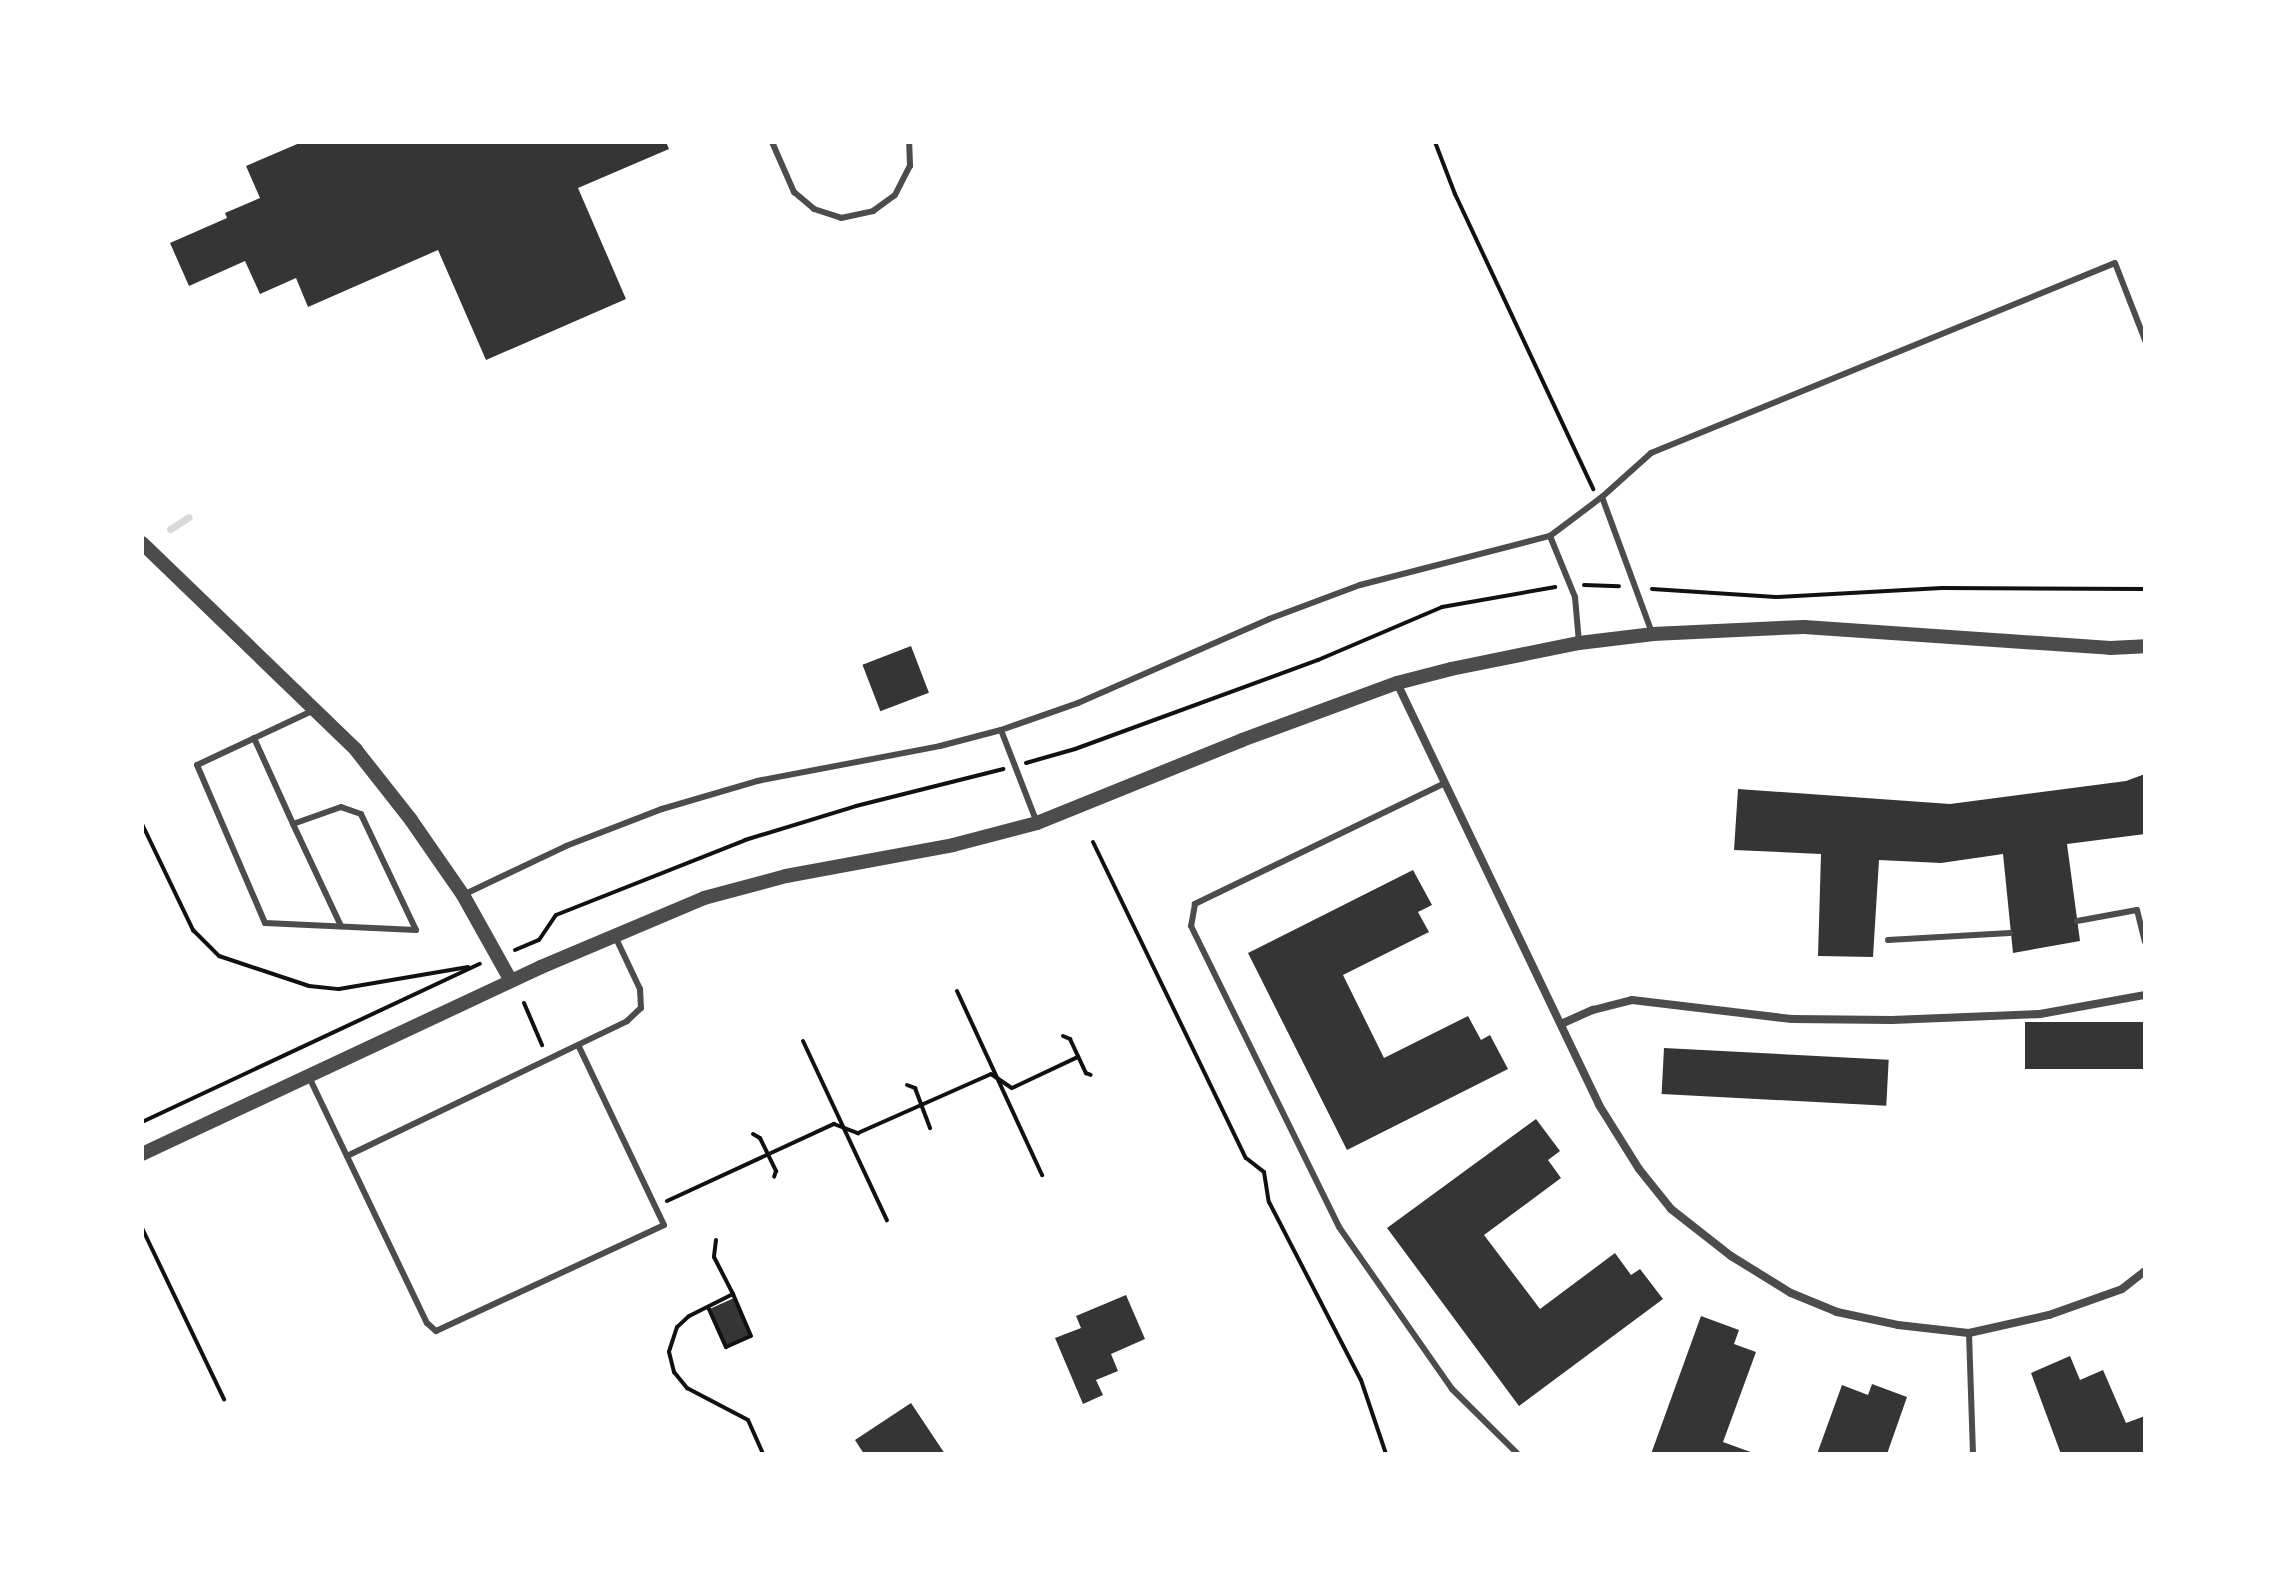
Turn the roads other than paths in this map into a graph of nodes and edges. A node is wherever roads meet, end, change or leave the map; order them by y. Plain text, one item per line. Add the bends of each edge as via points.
1 (772, 142) edge
2 (909, 142) edge
3 (2145, 340) edge
4 (1602, 497) junction
5 (1550, 536) junction
6 (142, 543) edge
7 (1653, 634) junction
8 (1579, 643) junction
9 (2145, 646) edge
10 (1397, 683) junction
11 (315, 709) junction
12 (1001, 730) junction
13 (254, 738) junction
14 (1445, 783) junction
15 (1037, 823) junction
16 (293, 824) junction
17 (463, 895) junction
18 (2141, 909) edge
19 (2077, 921) dead end
20 (341, 926) junction
21 (2010, 933) dead end
22 (614, 935) junction
23 (1888, 940) dead end
24 (2145, 942) edge
25 (511, 981) junction
26 (2145, 995) edge
27 (1561, 1024) junction
28 (578, 1045) junction
29 (309, 1075) junction
30 (142, 1154) edge
31 (347, 1156) junction
32 (2145, 1271) edge
33 (1969, 1333) junction
34 (1518, 1454) edge
35 (1973, 1454) edge

1 - 2 lane via 794,192 814,209 841,218 873,211 895,195 910,166
3 - 4 lane via 2115,263 1651,453
4 - 5 lane
4 - 7 lane
5 - 8 lane via 1575,597
5 - 12 lane via 1360,585
6 - 11 street
7 - 8 street
7 - 9 street via 1804,627
8 - 10 street
10 - 14 street
10 - 15 street
11 - 13 lane
11 - 17 street via 356,750
12 - 15 lane
12 - 17 lane via 757,781 676,805 566,846
13 - 16 lane
13 - 20 lane via 197,765 265,923
14 - 27 street
14 - 34 lane via 1195,904 1191,926 1339,1227 1452,1389
15 - 22 street via 953,845 786,876 704,898
16 - 20 lane
16 - 20 lane via 341,807 361,814 416,930
17 - 25 street
18 - 19 lane
18 - 24 lane
21 - 23 lane
22 - 25 street
22 - 28 lane via 640,989 641,1008 627,1021
25 - 29 street
26 - 27 street via 2040,1014 1892,1020 1792,1019 1632,1000
27 - 33 street via 1599,1105 1639,1169 1671,1209 1731,1256 1791,1293 1837,1312
28 - 31 lane
28 - 31 lane via 664,1225 436,1331 427,1323
29 - 30 street
29 - 31 lane
32 - 33 street via 2122,1289 2049,1315
33 - 35 lane

